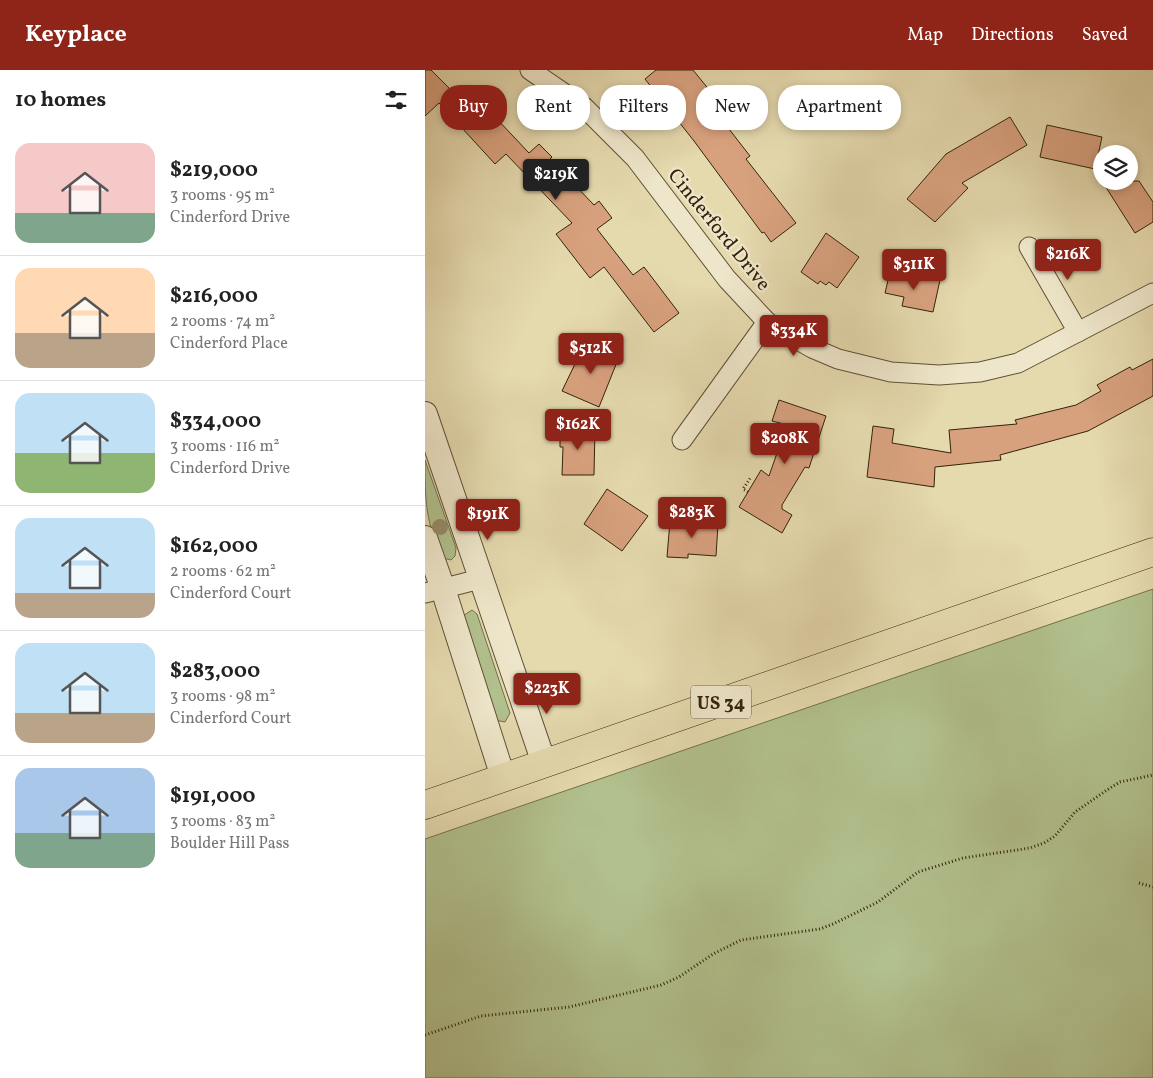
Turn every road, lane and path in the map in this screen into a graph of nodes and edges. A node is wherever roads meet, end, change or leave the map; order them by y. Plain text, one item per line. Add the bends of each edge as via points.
1 (530, 70) edge
2 (1029, 247) dead end
3 (1153, 293) edge
4 (767, 322) junction
5 (1078, 332) junction
6 (425, 414) edge
7 (682, 440) dead end
8 (751, 477) dead end
9 (748, 492) dead end
10 (425, 538) edge
11 (1153, 552) edge
12 (480, 579) junction
13 (434, 591) edge
14 (544, 763) junction
15 (1153, 775) edge
16 (503, 777) junction
17 (425, 804) edge
18 (1139, 883) dead end
19 (1153, 886) edge
20 (425, 1035) edge

1 - 4 street, Cinderford Drive via 584,107 635,158 727,279
2 - 5 street
3 - 5 street, Cinderford Drive
4 - 5 street, Cinderford Drive via 838,359 891,372 939,375 980,372 1017,363
4 - 7 street
6 - 12 street
8 - 9 path via 743,489
10 - 13 street
11 - 14 main road, US 34
12 - 13 street
12 - 14 street
13 - 16 street
14 - 16 main road, US 34
15 - 20 path via 1120,782 1107,790 1075,812 1055,836 1044,843 1031,848 963,858 918,872 879,902 820,929 741,940 661,985 569,1007 481,1016
16 - 17 main road, US 34
18 - 19 path

